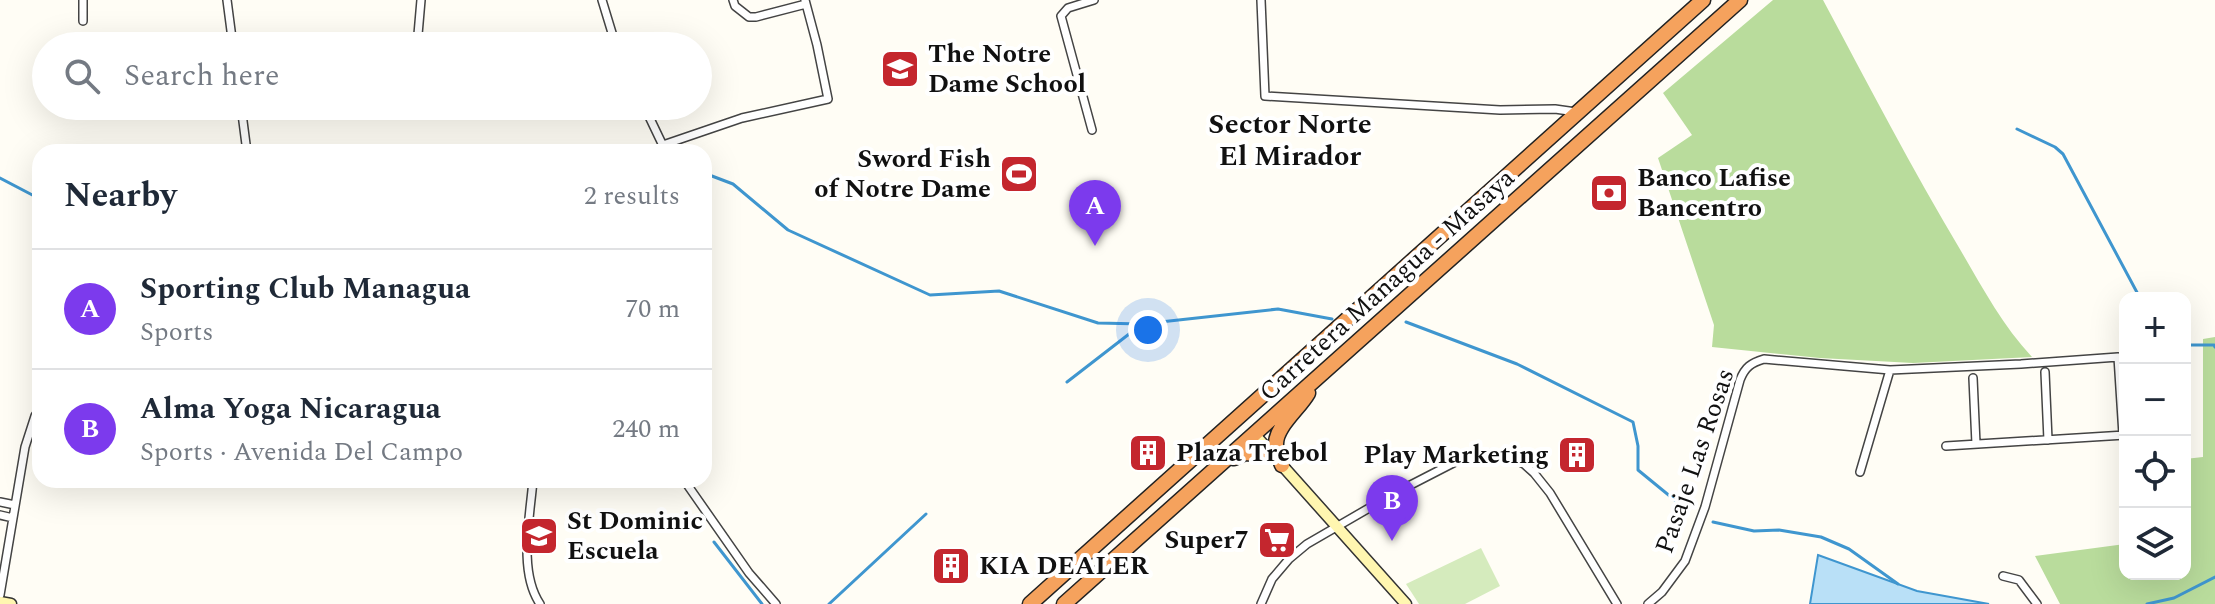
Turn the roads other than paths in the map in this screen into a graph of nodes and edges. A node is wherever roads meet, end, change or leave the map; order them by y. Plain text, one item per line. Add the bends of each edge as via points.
1 (83, 0) edge
2 (227, 0) edge
3 (421, 0) edge
4 (602, 0) edge
5 (733, 0) edge
6 (1094, 0) edge
7 (1261, 0) edge
8 (1703, 0) edge
9 (1740, 0) edge
10 (806, 2) edge
11 (83, 21) dead end
12 (231, 32) edge
13 (418, 32) edge
14 (612, 32) edge
15 (1578, 112) junction
16 (243, 120) edge
17 (651, 120) edge
18 (1092, 130) dead end
19 (246, 144) edge
20 (662, 144) edge
21 (677, 144) edge
22 (1317, 346) junction
23 (1890, 370) junction
24 (2119, 370) edge
25 (2045, 372) dead end
26 (1973, 378) dead end
27 (1314, 382) junction
28 (32, 425) edge
29 (1255, 435) junction
30 (2119, 435) edge
31 (2048, 440) junction
32 (1976, 444) junction
33 (1946, 446) dead end
34 (1277, 460) junction
35 (1223, 464) junction
36 (1860, 472) dead end
37 (1167, 481) junction
38 (532, 488) edge
39 (690, 488) edge
40 (0, 502) edge
41 (15, 505) junction
42 (0, 515) edge
43 (13, 518) junction
44 (1338, 527) junction
45 (2003, 576) dead end
46 (0, 595) edge
47 (0, 602) edge
48 (11, 604) edge
49 (540, 604) edge
50 (776, 604) edge
51 (1030, 604) edge
52 (1064, 604) edge
53 (1261, 604) edge
54 (1406, 604) edge
55 (1617, 604) edge
56 (1648, 604) edge
57 (2037, 604) edge

1 - 11 street
2 - 12 street
3 - 13 street
4 - 14 street
5 - 10 street via 749,17
6 - 18 street via 1068,8 1061,16
7 - 15 street via 1265,96
8 - 15 highway, Carretera Managua - Masaya
9 - 27 highway, Carretera Managua - Masaya
10 - 21 street via 828,99 742,118
15 - 22 highway, Carretera Managua - Masaya
16 - 19 street
17 - 20 street
22 - 29 highway via 1308,365 1256,411
22 - 37 highway, Carretera Managua - Masaya
23 - 24 street via 2118,357
23 - 36 street
23 - 56 street, Pasaje Las Rosas via 1751,362 1740,380 1685,561
25 - 31 street
26 - 32 street
27 - 29 highway, Carretera Managua - Masaya
27 - 34 highway via 1279,429
28 - 41 street
29 - 34 street
29 - 35 highway, Carretera Managua - Masaya
29 - 37 highway via 1236,432 1191,469
30 - 31 street
31 - 32 street
32 - 33 street
34 - 35 highway via 1245,453
34 - 44 street
35 - 52 highway, Carretera Managua - Masaya
37 - 51 highway, Carretera Managua - Masaya
38 - 49 street via 527,567
39 - 50 street
40 - 41 street
41 - 43 street
42 - 43 street
43 - 46 street
44 - 53 street via 1289,559
44 - 54 street
44 - 55 street via 1463,458 1502,454 1524,464 1550,493
45 - 57 street via 2019,580
47 - 48 street

